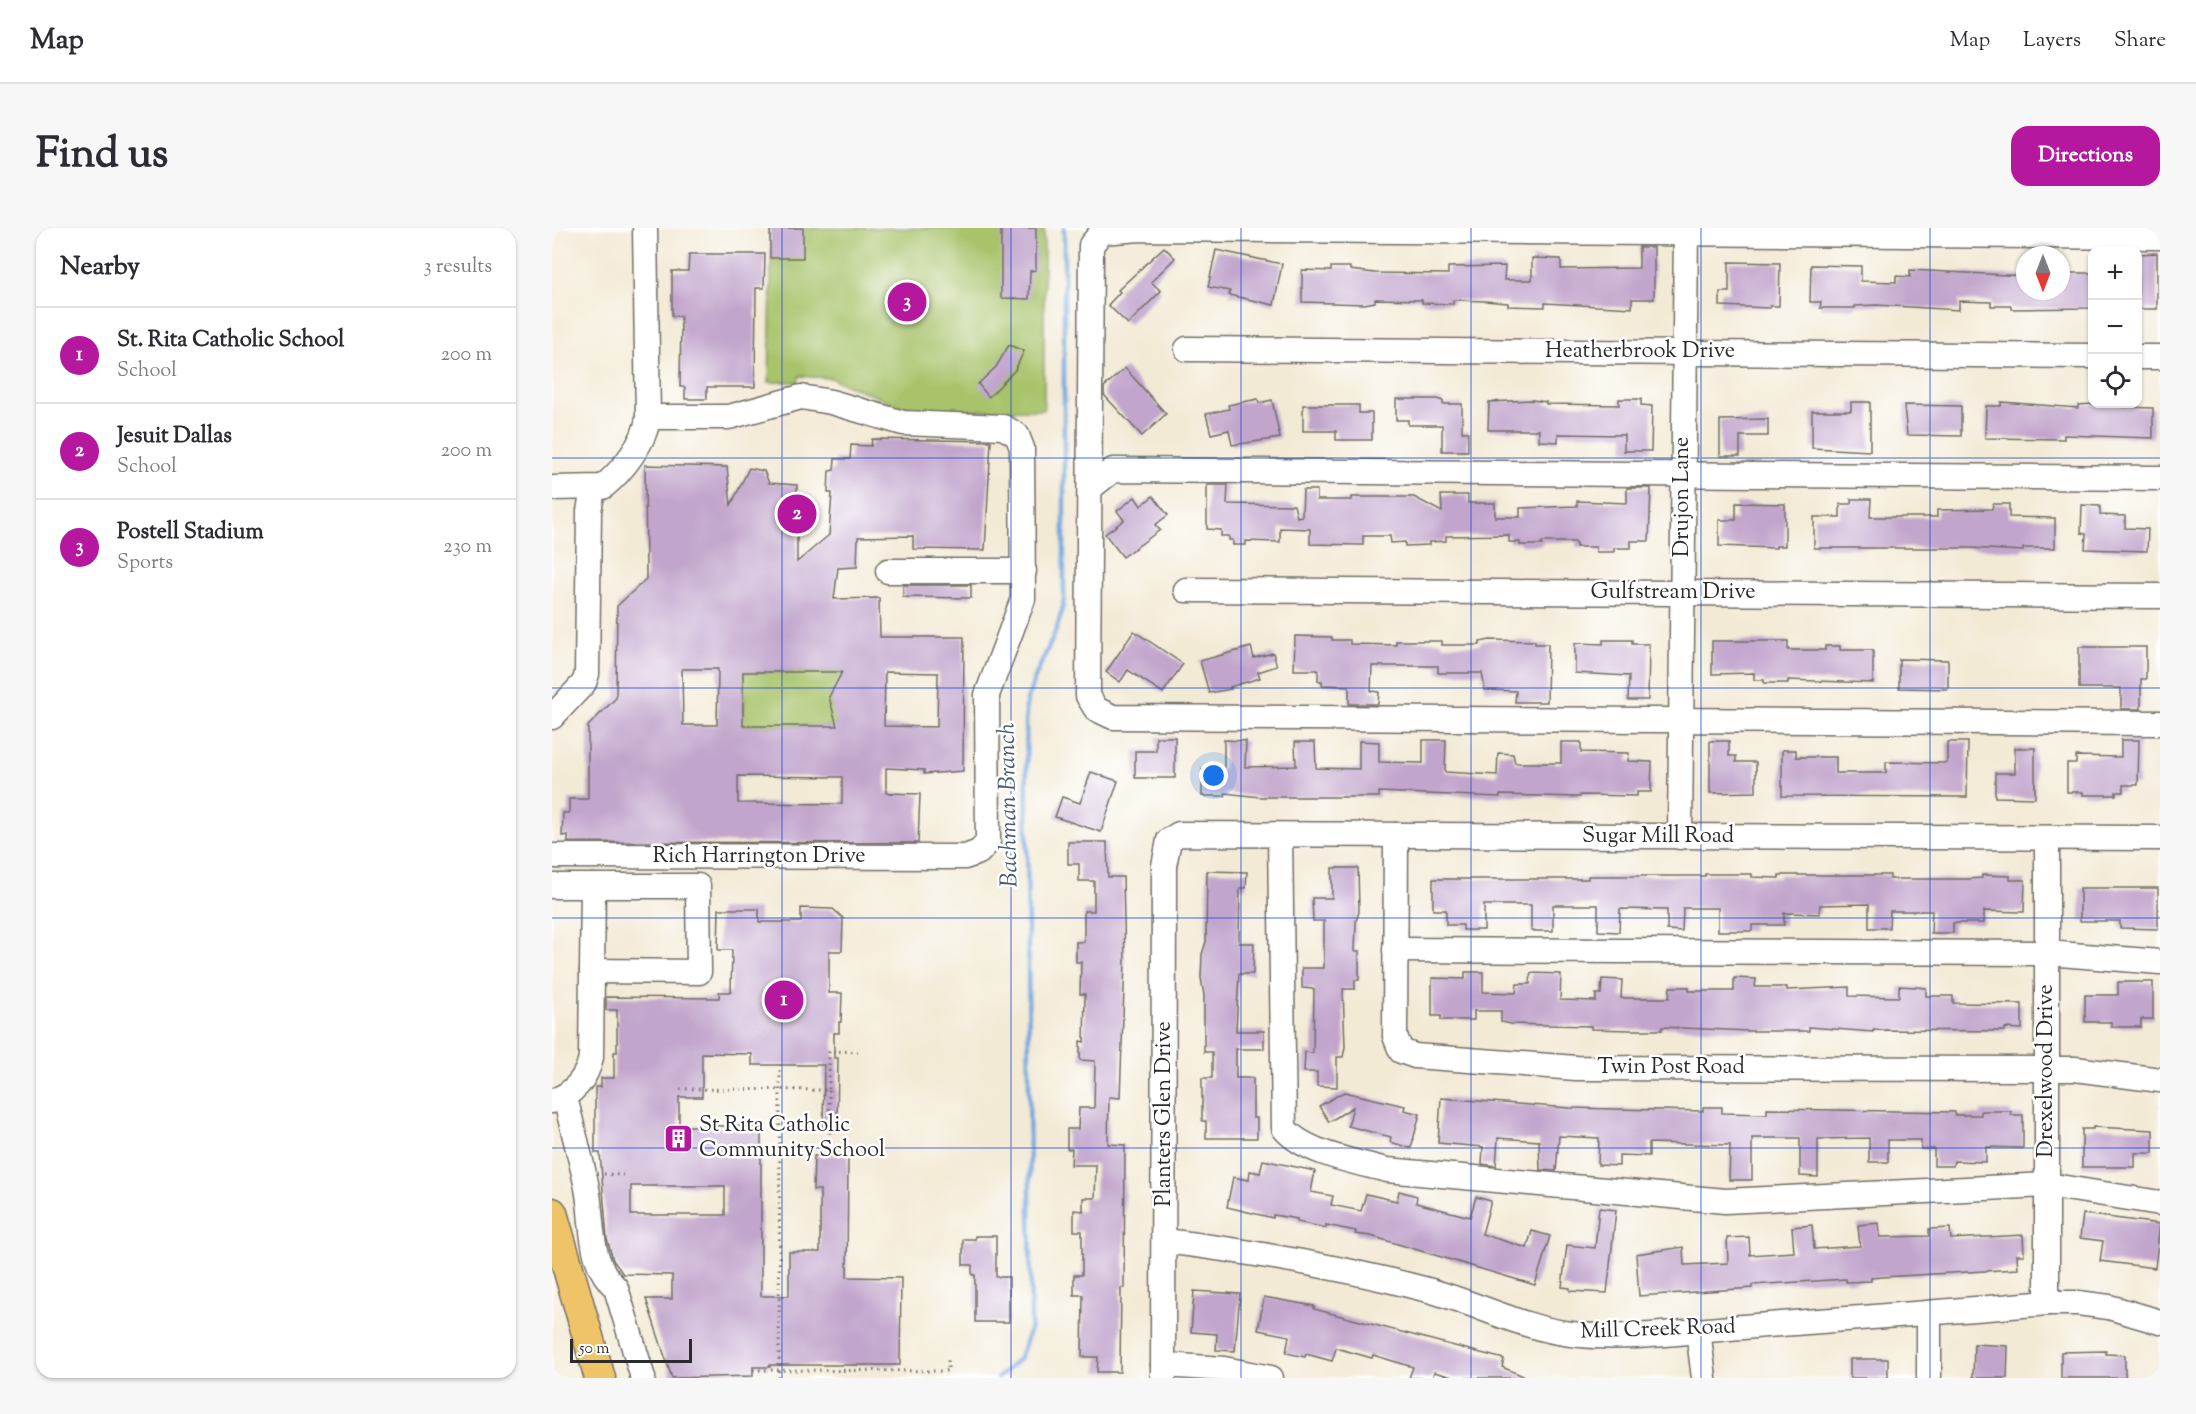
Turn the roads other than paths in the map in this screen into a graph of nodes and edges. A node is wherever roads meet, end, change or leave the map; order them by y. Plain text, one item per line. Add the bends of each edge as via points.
1 (645, 228) edge
2 (1686, 231) edge
3 (2160, 237) edge
4 (1187, 349) dead end
5 (1684, 353) junction
6 (2088, 356) edge
7 (2142, 357) edge
8 (2160, 357) edge
9 (648, 417) junction
10 (1682, 475) junction
11 (2160, 478) edge
12 (552, 488) edge
13 (1090, 488) junction
14 (592, 489) junction
15 (1024, 571) junction
16 (888, 572) dead end
17 (1186, 590) dead end
18 (1682, 593) junction
19 (2160, 596) edge
20 (552, 717) edge
21 (1680, 721) junction
22 (2160, 723) edge
23 (1280, 835) junction
24 (1396, 835) junction
25 (1680, 837) junction
26 (2047, 838) junction
27 (2160, 838) edge
28 (1165, 849) joint
29 (552, 856) edge
30 (552, 886) edge
31 (593, 886) junction
32 (1395, 950) junction
33 (2047, 953) junction
34 (2160, 962) edge
35 (592, 971) junction
36 (2049, 1070) junction
37 (2160, 1080) edge
38 (558, 1099) edge
39 (2047, 1185) junction
40 (2160, 1203) edge
41 (552, 1213) edge
42 (1165, 1241) junction
43 (606, 1278) junction
44 (574, 1289) junction
45 (2047, 1303) junction
46 (1929, 1313) junction
47 (2160, 1322) edge
48 (1698, 1330) junction
49 (1163, 1372) edge
50 (600, 1378) edge
51 (643, 1378) edge
52 (1271, 1378) edge
53 (1704, 1378) edge
54 (1929, 1378) edge

1 - 9 street
2 - 3 street
2 - 5 street, Drujon Lane
2 - 13 street via 1102,232 1091,245
4 - 5 street, Heatherbrook Drive
5 - 6 street, Heatherbrook Drive
5 - 10 street, Drujon Lane
7 - 8 street
9 - 14 street via 644,435 615,475 603,487
9 - 15 street via 729,417 801,398 831,402 903,423 989,425 1011,430 1022,448
10 - 11 street
10 - 13 street via 1113,470
10 - 18 street, Drujon Lane
12 - 14 street
13 - 21 street via 1088,696 1096,709 1113,717
14 - 20 street via 587,674 584,683
15 - 16 street
15 - 29 street, Rich Harrington Drive via 1020,610 993,671 987,695 988,842 979,852 965,858
17 - 18 street, Gulfstream Drive
18 - 19 street, Gulfstream Drive
18 - 21 street, Drujon Lane
21 - 22 street
21 - 25 street, Drujon Lane
23 - 24 street, Sugar Mill Road
23 - 28 street, Sugar Mill Road via 1179,834 1169,840
23 - 39 street via 1284,1128 1293,1139 1344,1159 1387,1170 1725,1201
24 - 25 street, Sugar Mill Road
24 - 32 street, Twin Post Road
25 - 26 street, Sugar Mill Road
26 - 27 street, Sugar Mill Road
26 - 33 street, Drexelwood Drive
28 - 42 street, Planters Glen Drive
30 - 31 street
31 - 35 street
31 - 35 street via 698,886 699,972
32 - 33 street
32 - 36 street, Twin Post Road via 1395,1036 1401,1051 1415,1056 1576,1068
33 - 34 street
33 - 36 street, Drexelwood Drive
35 - 38 street via 589,1068 574,1089
36 - 37 street, Twin Post Road
36 - 39 street, Drexelwood Drive
38 - 43 street via 588,1192 592,1240
39 - 40 street
39 - 45 street, Drexelwood Drive
41 - 44 main road
42 - 48 street, Mill Creek Road via 1332,1267 1430,1291 1570,1334
42 - 49 street, Planters Glen Drive
43 - 44 street
43 - 51 street via 616,1288
44 - 50 main road
45 - 46 street, Mill Creek Road
45 - 47 street, Mill Creek Road via 2109,1307
46 - 48 street, Mill Creek Road
46 - 54 street
48 - 53 street
49 - 52 street via 1224,1369

